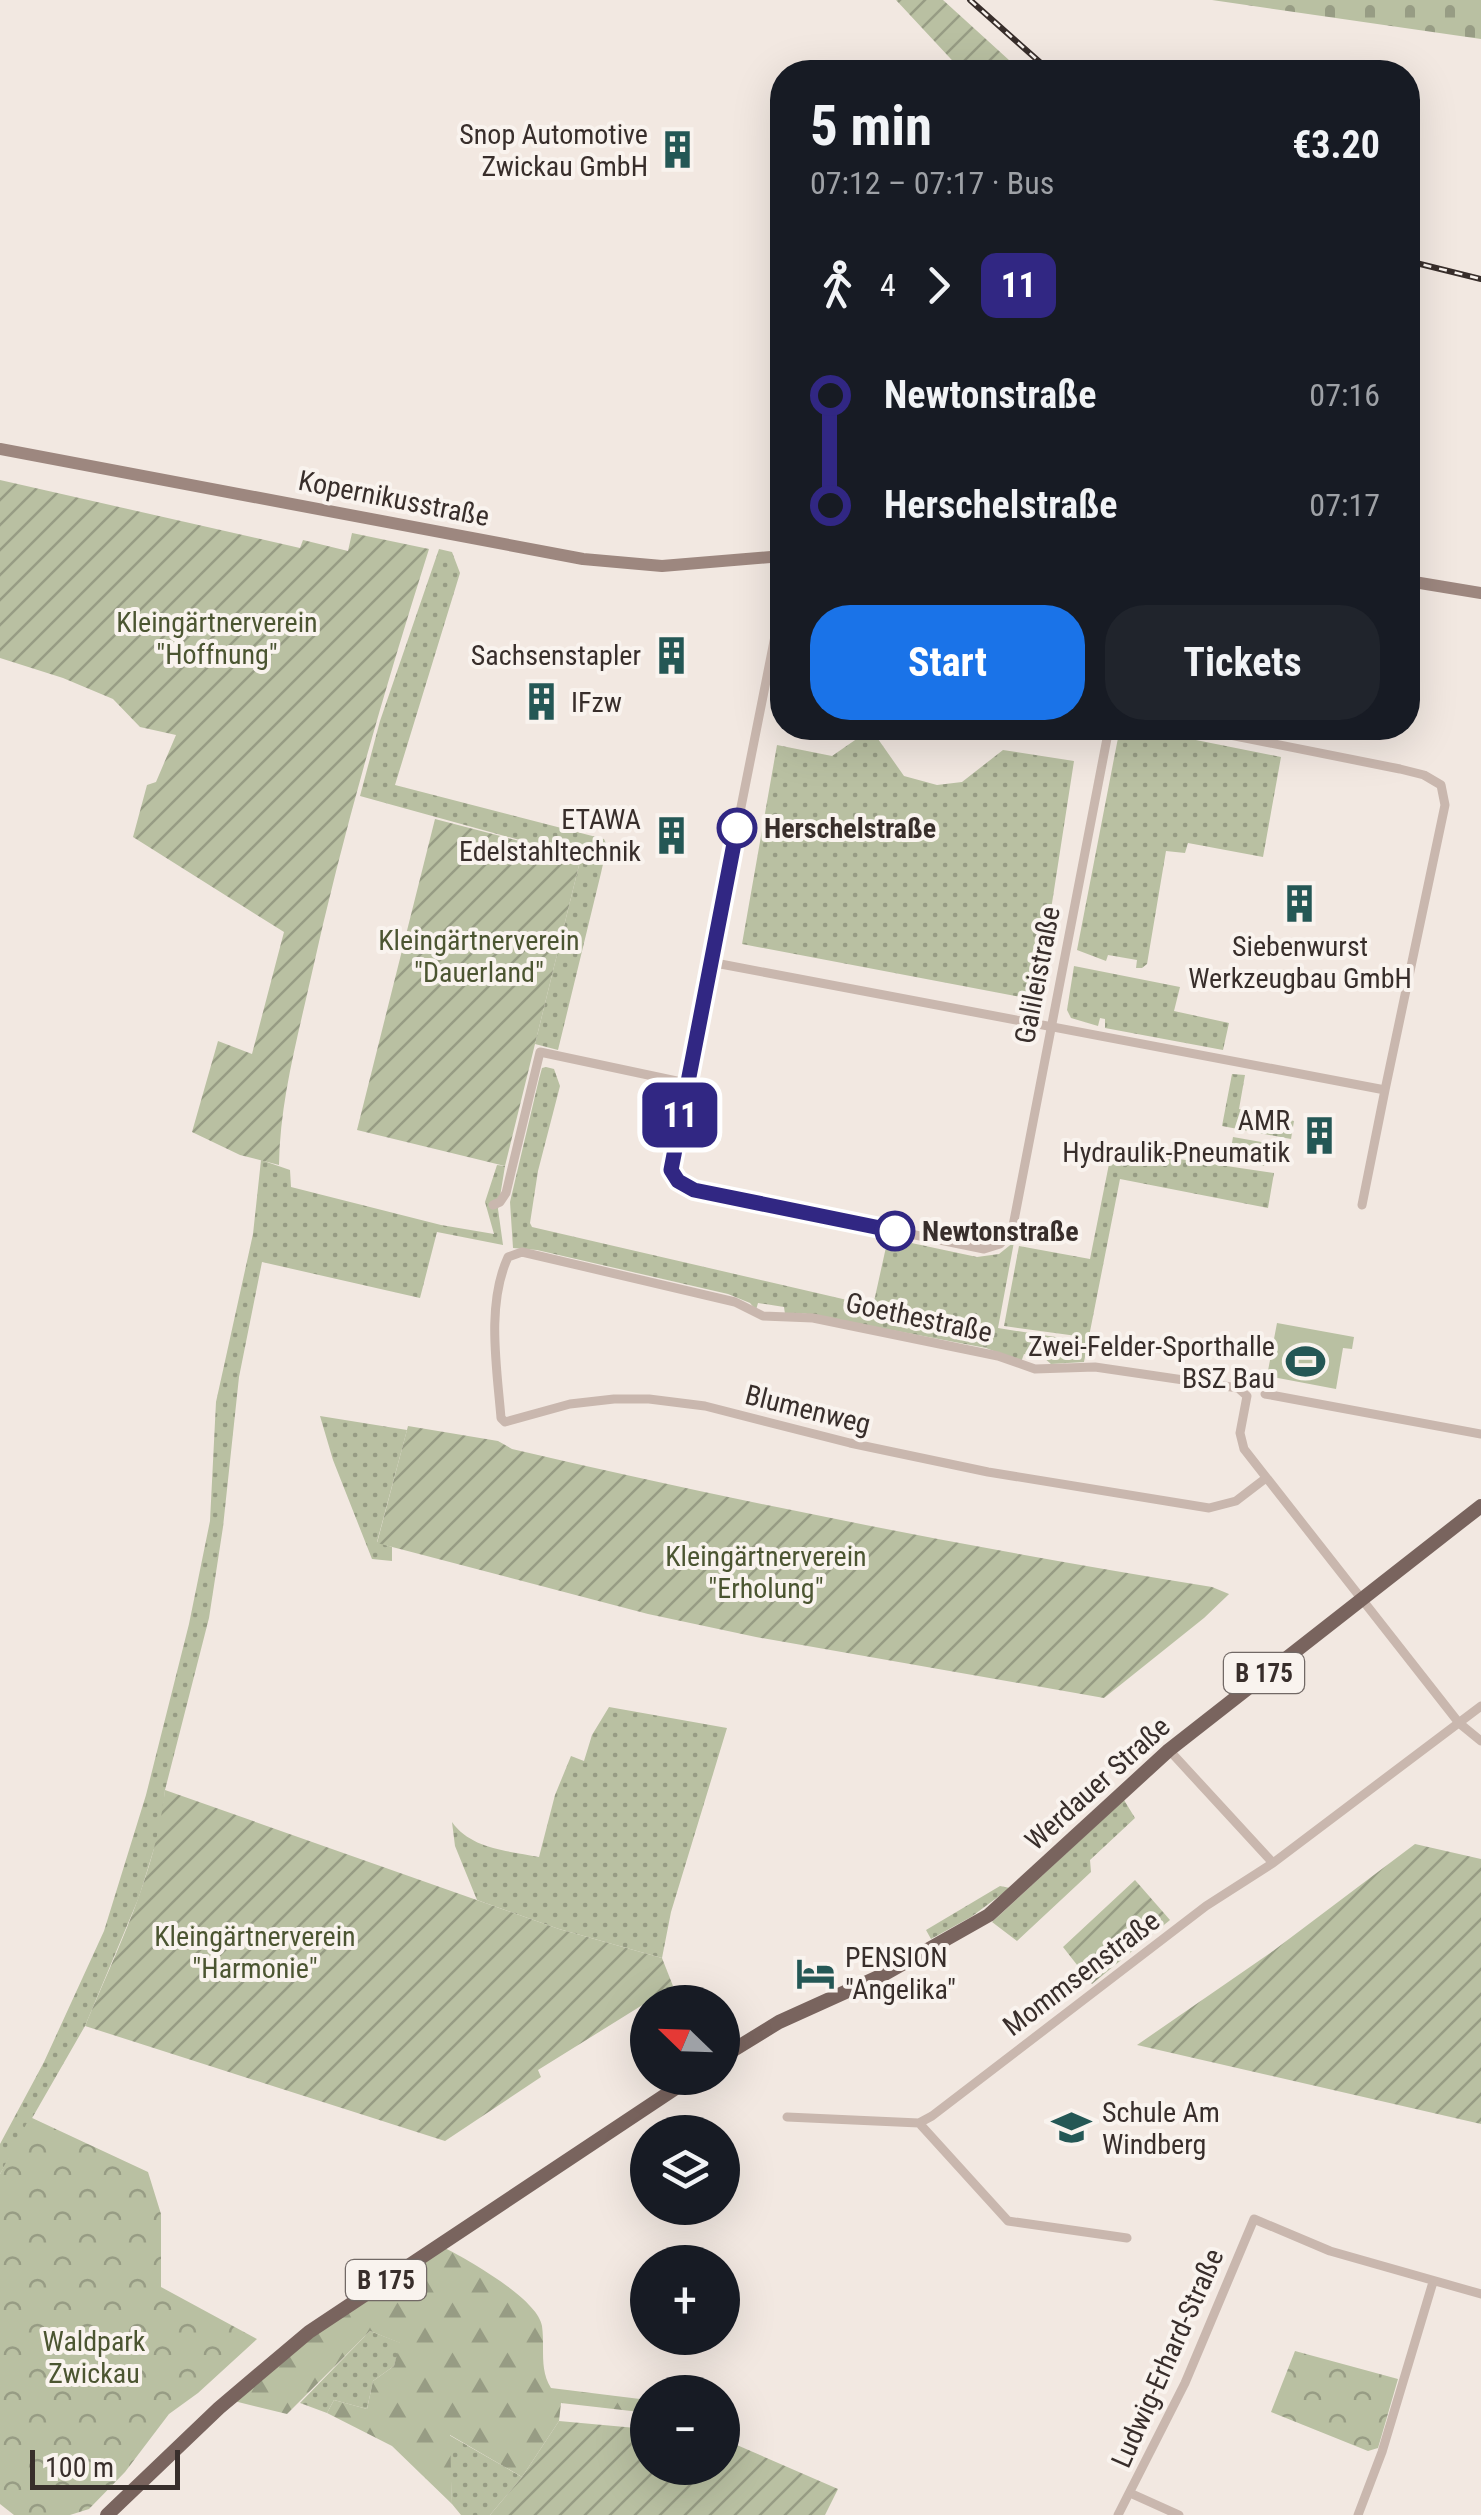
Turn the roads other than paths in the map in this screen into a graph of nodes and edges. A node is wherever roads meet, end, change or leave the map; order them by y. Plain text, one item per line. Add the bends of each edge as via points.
1 (0, 448) edge
2 (770, 557) edge
3 (1420, 583) edge
4 (1481, 593) edge
5 (770, 661) edge
6 (1107, 740) edge
7 (1255, 740) edge
8 (710, 962) junction
9 (1049, 1026) junction
10 (686, 1083) junction
11 (1385, 1090) junction
12 (494, 1204) dead end
13 (1362, 1204) dead end
14 (512, 1253) joint
15 (1265, 1394) dead end
16 (1481, 1434) edge
17 (1266, 1478) junction
18 (1481, 1506) edge
19 (1361, 1598) junction
20 (1481, 1706) edge
21 (1459, 1723) junction
22 (1481, 1741) edge
23 (1169, 1750) junction
24 (1274, 1863) junction
25 (740, 2046) edge
26 (665, 2095) edge
27 (787, 2117) dead end
28 (919, 2122) junction
29 (1127, 2238) dead end
30 (1433, 2282) junction
31 (1481, 2294) edge
32 (1130, 2494) junction
33 (107, 2515) edge
34 (1118, 2515) edge
35 (1179, 2515) edge
36 (1358, 2515) edge

1 - 2 street, Kopernikusstraße via 583,559 662,566
3 - 4 street
5 - 8 street
6 - 9 street, Galileistraße
7 - 11 street via 1400,769 1440,785 1444,805
8 - 9 street
8 - 10 street
9 - 10 street, Galileistraße via 1012,1231 984,1249 694,1190 671,1170
9 - 11 street
10 - 12 street via 540,1052 506,1192
11 - 13 street
14 - 17 street, Goethestraße via 721,1299 763,1316 813,1318 1024,1367 1107,1368 1238,1388 1248,1401 1240,1439
14 - 17 street, Blumenweg via 497,1300 505,1422 570,1404 650,1399 988,1472 1209,1508 1236,1501
15 - 16 street
17 - 19 street, Goethestraße
18 - 19 main road, Werdauer Straße / B 175
19 - 21 street, Goethestraße
19 - 23 main road, Werdauer Straße / B 175
20 - 21 street, Mommsenstraße
21 - 22 street, Goethestraße
21 - 24 street, Mommsenstraße
23 - 24 street
23 - 25 main road, Werdauer Straße / B 175 via 989,1915
24 - 28 street, Mommsenstraße via 1206,1906
26 - 33 main road, B 175 via 309,2332
27 - 28 street
28 - 29 street via 1008,2221
30 - 31 street
30 - 32 street, Ludwig-Erhard-Straße via 1254,2219
30 - 36 street
32 - 34 street, Ludwig-Erhard-Straße
32 - 35 street

